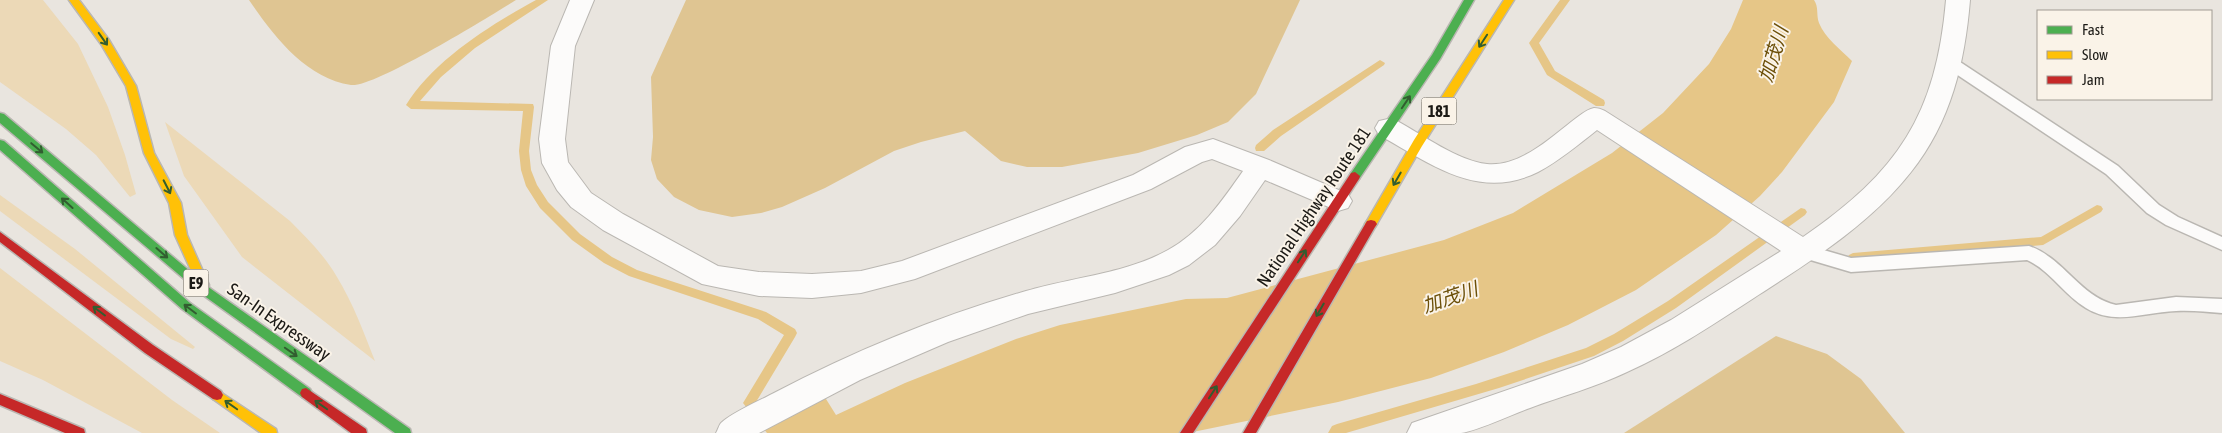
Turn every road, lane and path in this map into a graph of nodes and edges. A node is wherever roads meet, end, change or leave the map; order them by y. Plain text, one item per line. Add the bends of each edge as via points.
1 (74, 0) edge
2 (582, 0) edge
3 (1469, 0) edge
4 (1509, 0) edge
5 (1958, 0) edge
6 (1949, 62) junction
7 (0, 117) edge
8 (1388, 128) junction
9 (1418, 143) junction
10 (0, 144) edge
11 (1260, 167) junction
12 (1334, 208) junction
13 (0, 236) edge
14 (2222, 244) edge
15 (1803, 251) junction
16 (207, 292) junction
17 (2222, 306) edge
18 (0, 399) edge
19 (79, 433) edge
20 (271, 433) edge
21 (361, 433) edge
22 (405, 433) edge
23 (732, 433) edge
24 (1186, 433) edge
25 (1249, 433) edge
26 (1423, 433) edge

1 -> 16 main road via 105,42 131,86 149,153 175,203 181,236
2 - 11 street via 563,46 552,139 556,163 581,200 613,222 712,276 759,284 812,286 861,282 905,270 1142,182 1194,154 1213,150 1224,152
8 -> 3 main road, National Highway Route 181 / 181 via 1436,57
4 -> 9 main road, 181
5 - 6 street
6 - 14 lane via 2112,170 2153,209
6 - 15 street via 1933,113 1904,162 1856,211
7 -> 16 main road, San-In Expressway / E9
8 - 9 street
8 - 12 main road, National Highway Route 181 / 181
9 - 15 street via 1458,164 1488,174 1530,164 1596,118
9 -> 25 main road, 181
21 -> 10 main road, E9 via 186,306
11 - 12 street
11 - 23 street via 1220,223 1180,256 1131,276 1030,302 951,327 805,391
24 -> 12 main road, National Highway Route 181 / 181
20 -> 13 main road via 149,349
15 - 17 lane via 1851,265 2029,253 2042,260 2089,301 2107,311 2176,304
15 - 26 street via 1680,331 1614,365
16 -> 22 main road, San-In Expressway / E9
18 - 19 main road

